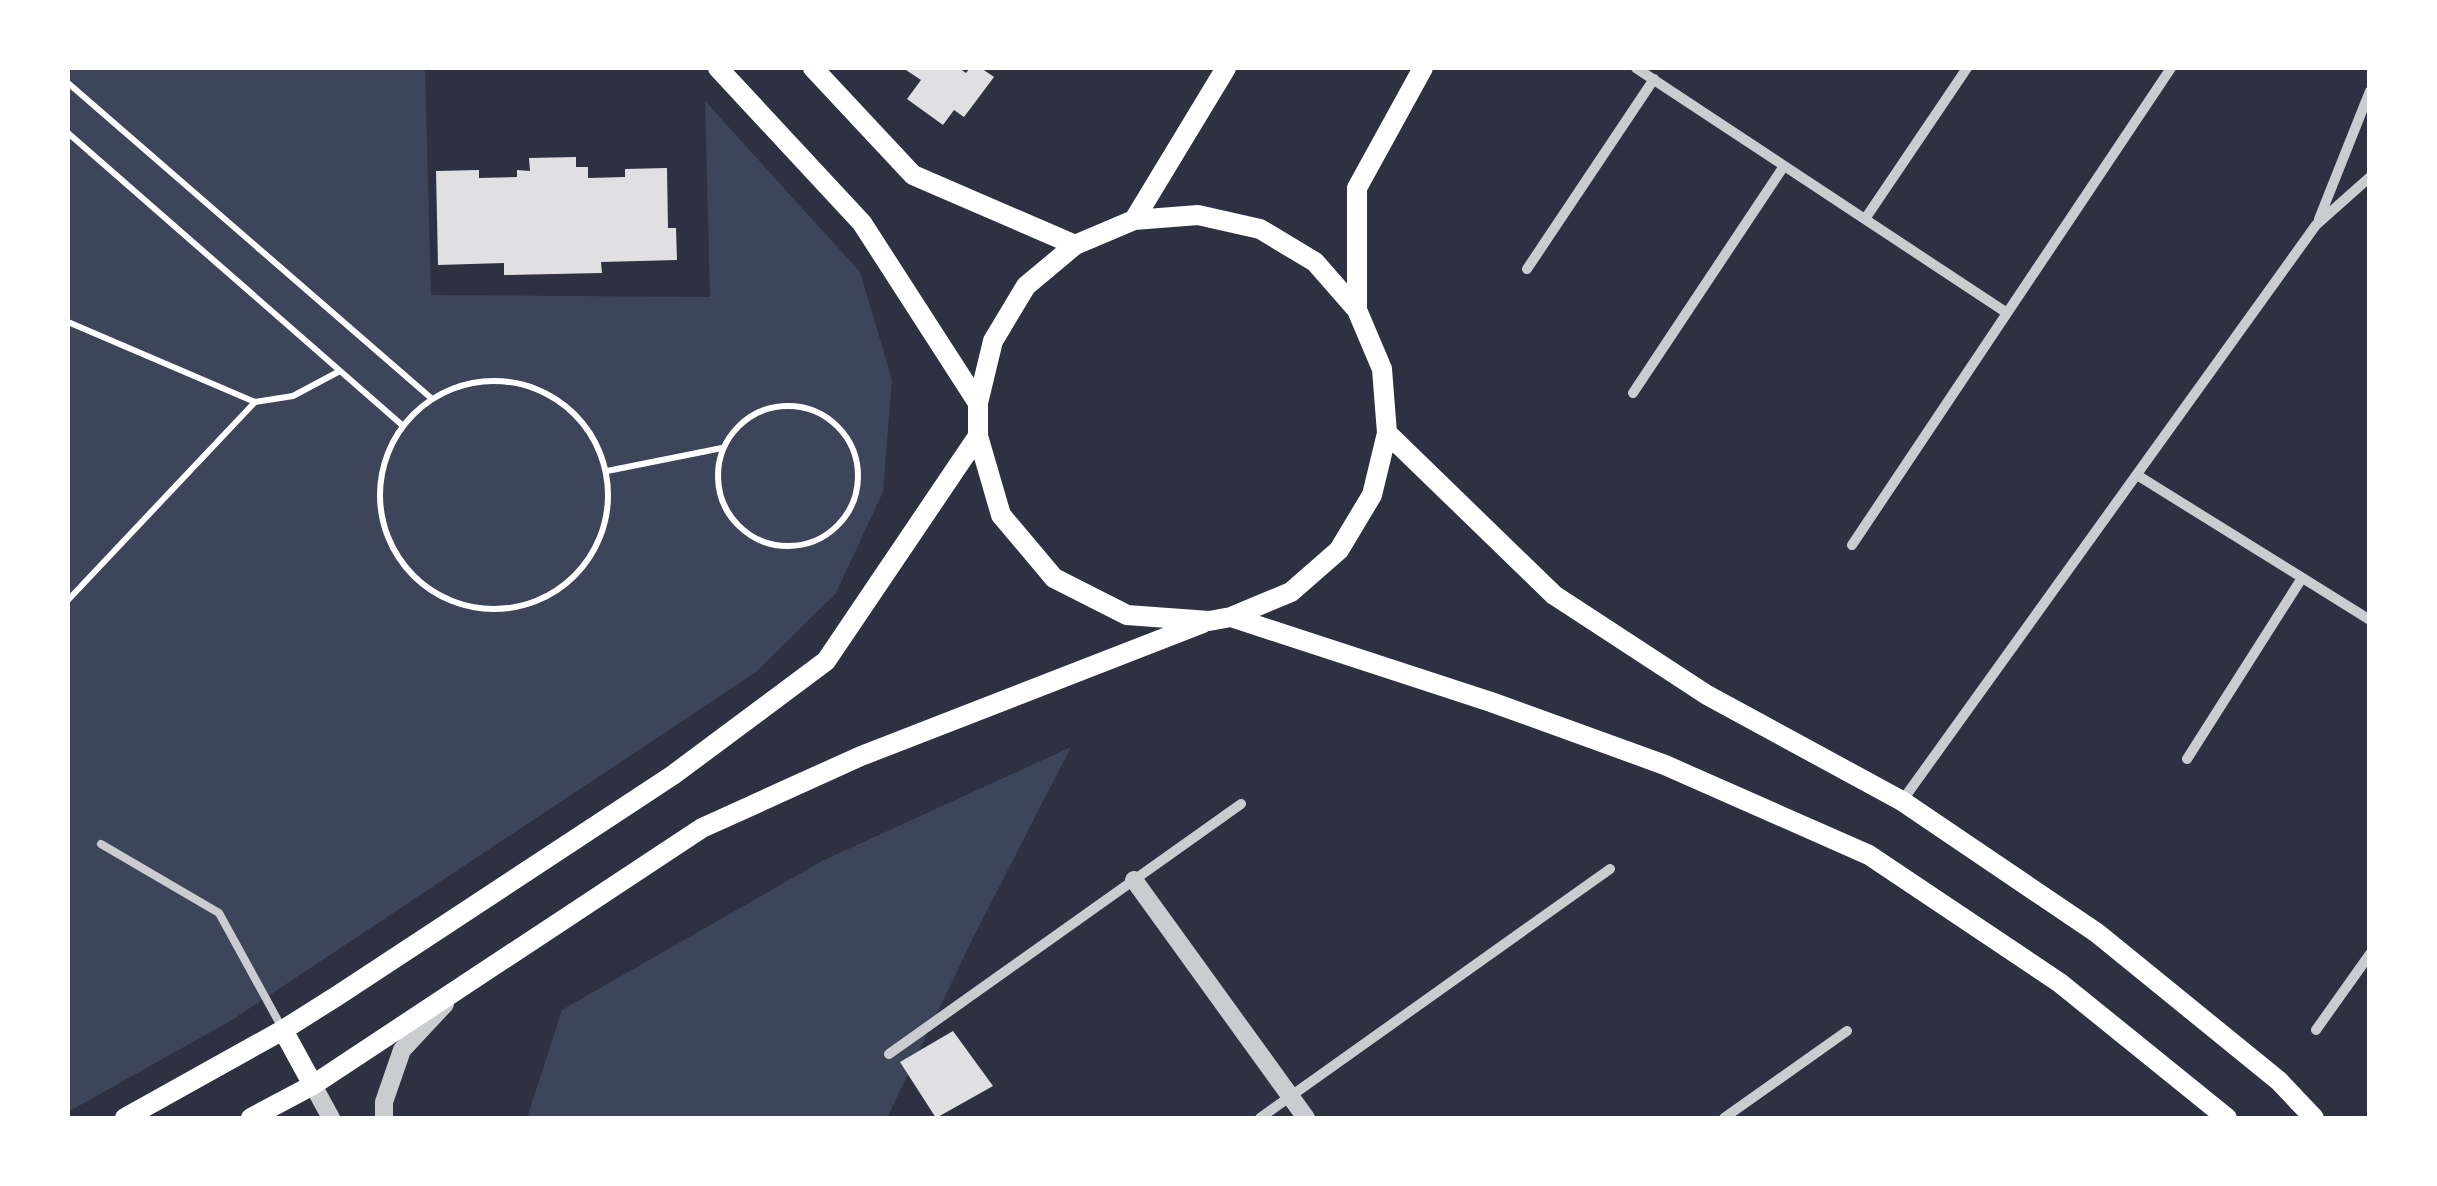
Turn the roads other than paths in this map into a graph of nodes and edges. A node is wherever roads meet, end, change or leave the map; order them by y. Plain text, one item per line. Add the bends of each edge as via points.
1 (718, 68) edge
2 (812, 68) edge
3 (1226, 68) edge
4 (1422, 68) edge
5 (1636, 68) edge
6 (1967, 68) edge
7 (2171, 68) edge
8 (1654, 79) junction
9 (2370, 91) edge
10 (1784, 166) junction
11 (2370, 178) edge
12 (1866, 219) junction
13 (1134, 220) junction
14 (2316, 224) junction
15 (1075, 244) junction
16 (1527, 269) dead end
17 (1357, 310) junction
18 (2007, 313) junction
19 (1633, 393) dead end
20 (978, 403) junction
21 (1387, 433) junction
22 (978, 436) junction
23 (2136, 474) junction
24 (1852, 546) dead end
25 (2302, 578) junction
26 (1231, 617) junction
27 (1209, 620) junction
28 (2370, 620) edge
29 (2187, 758) dead end
30 (1902, 801) junction
31 (1241, 804) dead end
32 (102, 844) dead end
33 (1610, 868) dead end
34 (1134, 880) junction
35 (2370, 954) edge
36 (458, 989) junction
37 (283, 1030) junction
38 (1847, 1030) dead end
39 (2316, 1030) dead end
40 (889, 1054) dead end
41 (312, 1085) junction
42 (1290, 1097) junction
43 (125, 1118) edge
44 (251, 1118) edge
45 (331, 1118) edge
46 (384, 1118) edge
47 (1260, 1118) edge
48 (1306, 1118) edge
49 (1724, 1118) edge
50 (2227, 1118) edge
51 (2314, 1118) edge

1 - 20 main road via 862,222
2 - 15 main road via 913,175
3 - 13 main road
4 - 17 main road via 1357,188
5 - 8 street
6 - 12 street
7 - 18 street
8 - 10 street
8 - 16 street
9 - 14 street
10 - 12 street
10 - 19 street
11 - 14 street
12 - 18 street
13 - 15 main road
13 - 17 main road via 1198,215 1260,229 1316,262
14 - 23 street
15 - 20 main road via 1026,286 993,340
17 - 21 main road via 1382,369
18 - 24 street
20 - 22 main road
21 - 26 main road via 1372,495 1339,550 1290,592
21 - 30 main road via 1554,596 1708,695
22 - 27 main road via 1001,515 1054,578 1127,615
22 - 37 main road via 826,660 673,775
23 - 25 street
23 - 30 street
25 - 28 street
25 - 29 street
26 - 27 main road
26 - 50 main road via 1666,765 1870,855 2060,982
27 - 36 main road via 861,756 702,828
30 - 51 main road via 2097,933 2279,1080
31 - 34 street
32 - 37 lane via 219,913
33 - 42 street
34 - 40 street
34 - 42 street
35 - 39 street
36 - 41 main road
36 - 46 street via 402,1050
37 - 41 main road
37 - 43 main road
38 - 49 street
41 - 44 main road
41 - 45 street
42 - 47 street
42 - 48 street

